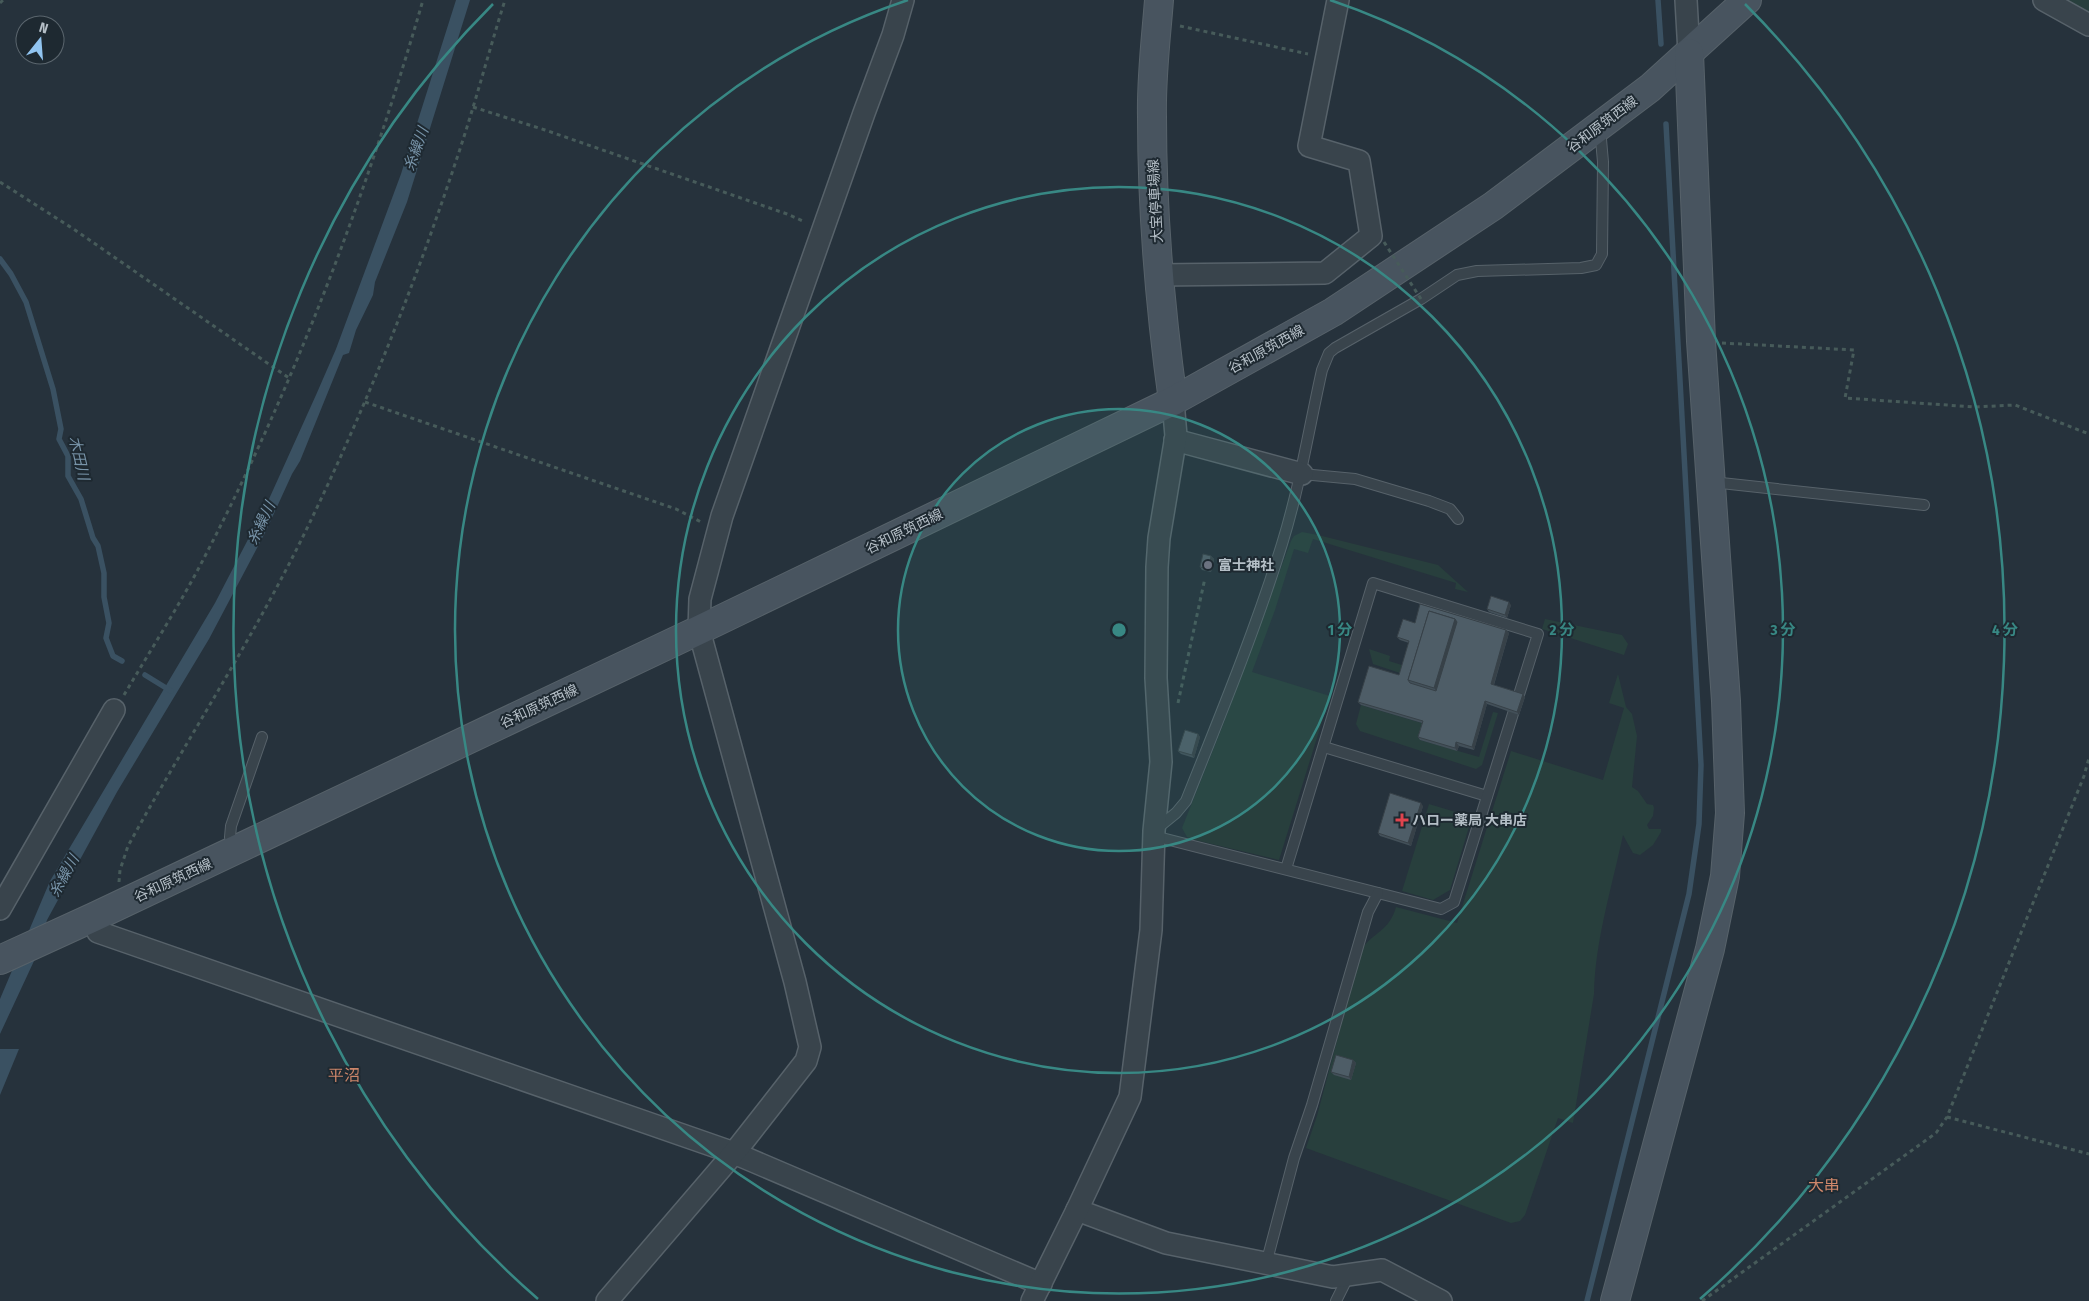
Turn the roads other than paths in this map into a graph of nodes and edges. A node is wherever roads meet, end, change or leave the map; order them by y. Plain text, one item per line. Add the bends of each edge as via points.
1 (903, 0) edge
2 (1338, 0) edge
3 (1686, 0) edge
4 (1747, 0) edge
5 (2044, 0) edge
6 (1158, 11) edge
7 (2089, 25) edge
8 (1689, 53) junction
9 (1600, 126) junction
10 (1158, 275) junction
11 (1173, 401) junction
12 (1175, 440) junction
13 (1302, 474) junction
14 (1711, 482) junction
15 (1924, 506) dead end
16 (1458, 519) dead end
17 (699, 630) junction
18 (114, 710) road end
19 (262, 737) dead end
20 (1324, 746) junction
21 (1487, 796) junction
22 (1154, 833) junction
23 (233, 851) junction
24 (1286, 870) junction
25 (1378, 893) junction
26 (0, 909) edge
27 (94, 918) junction
28 (0, 960) edge
29 (734, 1154) junction
30 (1078, 1210) junction
31 (1266, 1264) junction
32 (1349, 1274) junction
33 (1036, 1292) edge
34 (607, 1301) edge
35 (1336, 1301) edge
36 (1441, 1301) edge
37 (1615, 1301) edge

1 - 17 street via 719,528 700,599
2 - 10 street via 1309,146 1359,161 1371,236 1325,274
3 - 8 street
4 - 8 main road, 谷和原筑西線
5 - 7 street
6 - 10 main road, 大宝停車場線 via 1152,116
8 - 9 main road, 谷和原筑西線
8 - 14 main road via 1701,341
9 - 11 main road, 谷和原筑西線 via 1493,206 1333,312
9 - 13 lane via 1602,254 1596,265 1477,271 1457,275 1335,348 1329,353 1322,370
10 - 11 main road, 大宝停車場線
11 - 12 street
11 - 17 main road, 谷和原筑西線
12 - 13 street
12 - 22 street via 1157,567 1156,678 1160,762
13 - 16 lane via 1355,479 1429,500 1450,509
13 - 22 lane via 1282,544 1236,675 1186,801
14 - 15 lane
14 - 37 main road via 1730,813 1725,876 1710,949
17 - 23 main road, 谷和原筑西線
17 - 29 street via 810,1047 806,1061
18 - 26 street
19 - 23 lane via 231,826
20 - 21 lane
20 - 21 lane via 1373,583 1538,634
20 - 24 lane
21 - 25 lane via 1454,902 1441,909
22 - 24 lane
22 - 30 street via 1151,930 1130,1096
23 - 27 main road, 谷和原筑西線
24 - 25 lane
25 - 31 lane via 1368,912 1294,1158
27 - 28 main road, 谷和原筑西線
27 - 29 street via 98,932
29 - 33 street
29 - 34 street
30 - 31 street via 1166,1243
30 - 33 street
31 - 32 street via 1333,1277
32 - 35 lane
32 - 36 street via 1382,1270

